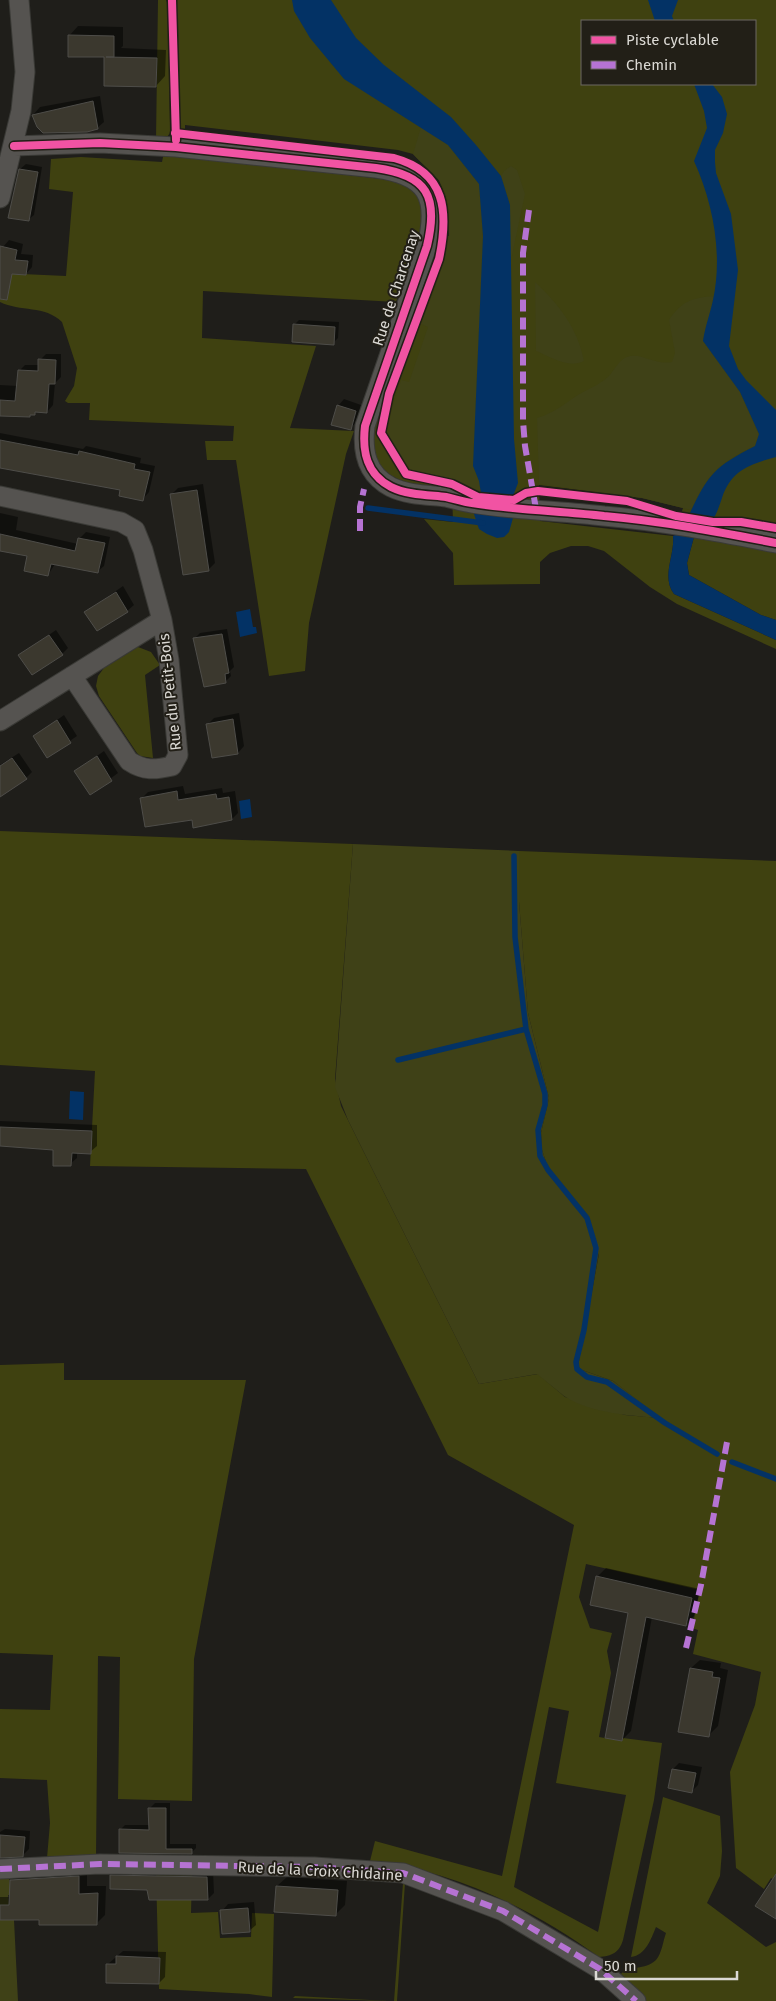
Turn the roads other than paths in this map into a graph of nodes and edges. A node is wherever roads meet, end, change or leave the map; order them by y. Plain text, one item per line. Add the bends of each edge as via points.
1 (19, 0) edge
2 (14, 146) junction
3 (0, 198) edge
4 (0, 496) edge
5 (776, 543) edge
6 (162, 620) junction
7 (72, 676) junction
8 (0, 721) edge
9 (0, 1869) edge
10 (636, 2001) edge

1 - 2 street via 26,72
2 - 3 street
2 - 5 street, Rue de Charcenay via 100,143 176,147 376,168 400,172 416,180 426,194 432,222 365,426 364,456 370,468 392,487 472,503 672,524
4 - 6 street, Rue du Petit-Bois via 121,522 135,530
6 - 7 street
6 - 7 street, Rue du Petit-Bois via 178,755 172,766 156,770 140,768 128,761
7 - 8 street
9 - 10 street, Rue de la Croix Chidaine via 100,1864 314,1867 403,1873 503,1911 600,1969

